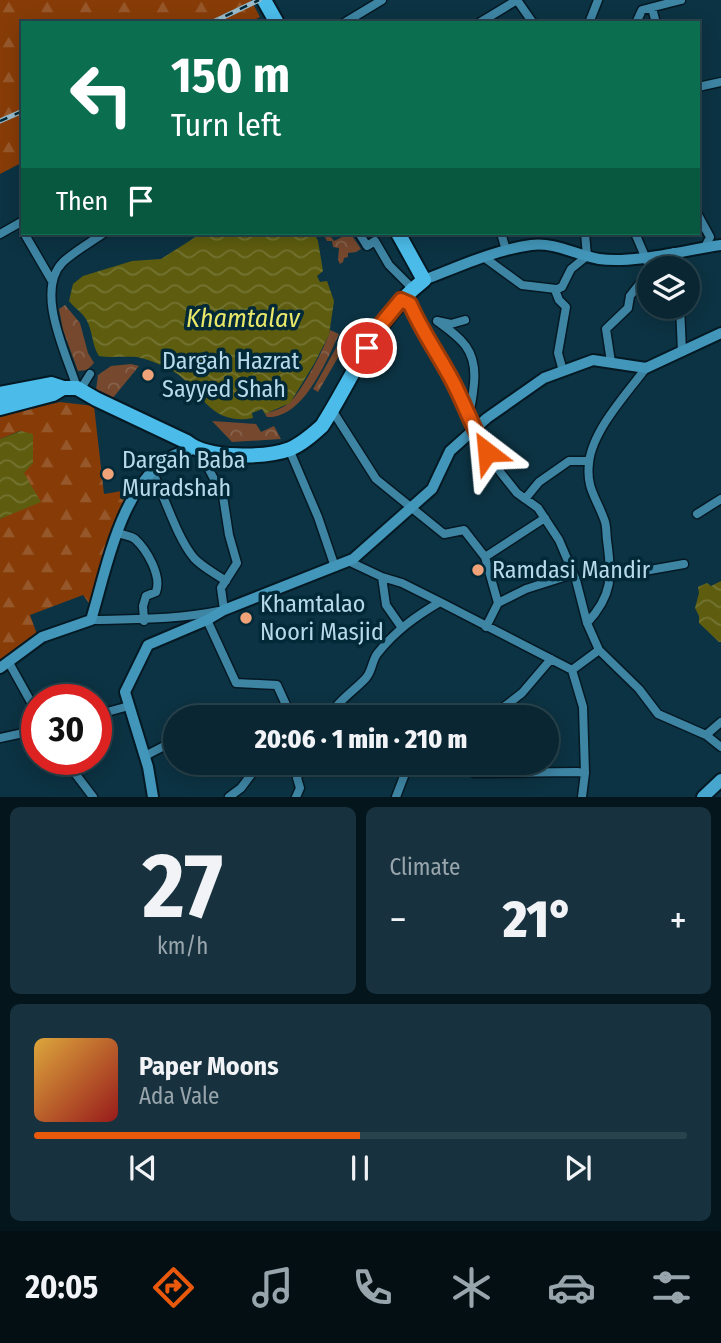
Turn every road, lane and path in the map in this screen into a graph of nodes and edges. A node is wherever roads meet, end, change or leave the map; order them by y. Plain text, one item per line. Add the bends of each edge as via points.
1 (264, 0) edge
2 (382, 0) edge
3 (517, 0) edge
4 (598, 0) edge
5 (681, 0) edge
6 (652, 8) junction
7 (276, 21) edge
8 (347, 21) edge
9 (485, 21) edge
10 (532, 21) edge
11 (590, 21) edge
12 (637, 21) edge
13 (655, 21) edge
14 (721, 82) edge
15 (700, 87) edge
16 (700, 219) edge
17 (21, 227) edge
18 (0, 234) edge
19 (26, 235) edge
20 (101, 235) edge
21 (360, 235) edge
22 (399, 235) edge
23 (502, 235) edge
24 (585, 235) edge
25 (636, 235) edge
26 (721, 244) edge
27 (705, 247) junction
28 (506, 250) junction
29 (674, 252) junction
30 (587, 256) junction
31 (646, 256) joint
32 (675, 256) edge
33 (637, 257) edge
34 (485, 258) junction
35 (52, 281) junction
36 (418, 285) junction
37 (637, 286) edge
38 (556, 289) junction
39 (401, 300) junction
40 (681, 319) edge
41 (465, 320) dead end
42 (437, 321) junction
43 (419, 326) junction
44 (721, 334) edge
45 (682, 352) junction
46 (611, 362) junction
47 (646, 368) junction
48 (563, 371) junction
49 (90, 374) dead end
50 (73, 389) junction
51 (0, 394) edge
52 (0, 408) edge
53 (332, 410) junction
54 (468, 416) junction
55 (474, 430) junction
56 (195, 449) junction
57 (289, 449) junction
58 (589, 461) junction
59 (152, 471) junction
60 (525, 499) junction
61 (721, 499) edge
62 (411, 509) junction
63 (697, 514) dead end
64 (545, 519) junction
65 (118, 533) junction
66 (485, 557) junction
67 (348, 561) junction
68 (684, 564) dead end
69 (335, 567) junction
70 (573, 574) junction
71 (382, 577) junction
72 (610, 577) junction
73 (226, 581) junction
74 (440, 602) junction
75 (498, 603) junction
76 (224, 610) junction
77 (91, 620) junction
78 (144, 621) junction
79 (207, 621) junction
80 (587, 623) junction
81 (486, 626) junction
82 (401, 628) junction
83 (599, 650) junction
84 (551, 659) junction
85 (4, 664) edge
86 (572, 670) junction
87 (21, 689) edge
88 (286, 705) edge
89 (338, 705) edge
90 (507, 705) edge
91 (129, 706) junction
92 (112, 711) edge
93 (721, 722) edge
94 (21, 733) edge
95 (706, 735) junction
96 (0, 738) edge
97 (163, 747) edge
98 (721, 747) edge
99 (145, 756) junction
100 (559, 773) edge
101 (585, 773) junction
102 (76, 775) edge
103 (251, 775) edge
104 (298, 775) edge
105 (404, 775) edge
106 (721, 780) edge
107 (93, 797) edge
108 (153, 797) edge
109 (229, 797) edge
110 (296, 797) edge
111 (396, 797) edge
112 (582, 797) edge
113 (703, 797) edge

1 - 7 highway
2 - 8 street
3 - 9 street
3 - 10 street
4 - 11 street
5 - 6 street
6 - 12 street via 642,10
6 - 13 street
14 - 15 street
16 - 27 street via 710,237
17 - 18 street
19 - 35 street
20 - 35 street via 63,262
21 - 36 street via 364,248 375,241 387,263
22 - 36 highway
23 - 28 street
24 - 30 street
25 - 31 street
26 - 27 street
27 - 29 street
28 - 30 street via 552,244
28 - 34 street
29 - 31 street
29 - 32 street
30 - 33 street
30 - 38 street
34 - 36 street
34 - 38 street via 522,285
35 - 50 street via 56,326
36 - 39 highway
37 - 46 street via 628,308 606,329
38 - 48 street via 566,307 558,353
39 - 43 street via 410,304
39 - 53 highway via 382,323
40 - 45 street
41 - 42 street
42 - 43 street
42 - 54 street via 461,338 473,360
43 - 54 street
44 - 45 street
45 - 47 street
46 - 47 street
46 - 48 street via 593,360
47 - 58 street via 614,410
48 - 55 street via 544,378
49 - 50 street
50 - 51 highway via 51,384
50 - 52 highway
50 - 56 highway
53 - 57 highway via 309,437
53 - 62 street via 376,479
54 - 55 street
55 - 60 street via 500,473
55 - 62 street via 450,451 432,489
56 - 57 highway via 226,455
56 - 59 street via 175,454
56 - 73 street via 223,496 237,563
57 - 69 street
58 - 60 street via 569,461 539,482
58 - 72 street via 588,486 605,521
59 - 65 street via 136,492
59 - 73 street via 195,559
60 - 64 street
61 - 63 street
62 - 66 street via 444,534 464,530
62 - 67 street
64 - 66 street
64 - 70 street
65 - 77 street
65 - 78 street via 134,538 160,583 156,592 146,596
66 - 75 street
67 - 69 street
67 - 71 street
68 - 72 street
69 - 76 street
70 - 75 street
70 - 80 street
71 - 74 street
71 - 82 street via 386,605
72 - 80 street via 598,611
73 - 76 street via 221,588
74 - 81 street
74 - 82 street
75 - 81 street
76 - 78 street
76 - 79 street
77 - 78 street
77 - 85 street via 42,638
79 - 88 street via 236,683 277,685
79 - 91 street via 148,645 125,692
80 - 83 street
81 - 84 street
82 - 89 street via 375,656 369,675
83 - 86 street
83 - 95 street via 658,714
84 - 86 street
84 - 90 street
85 - 87 street
86 - 101 street via 583,707
91 - 92 street
91 - 99 street
93 - 95 street
94 - 96 street
95 - 98 street
97 - 99 street
99 - 108 street
100 - 101 street
101 - 112 street
102 - 107 street
103 - 109 street
104 - 110 street
105 - 111 street
106 - 113 main road

